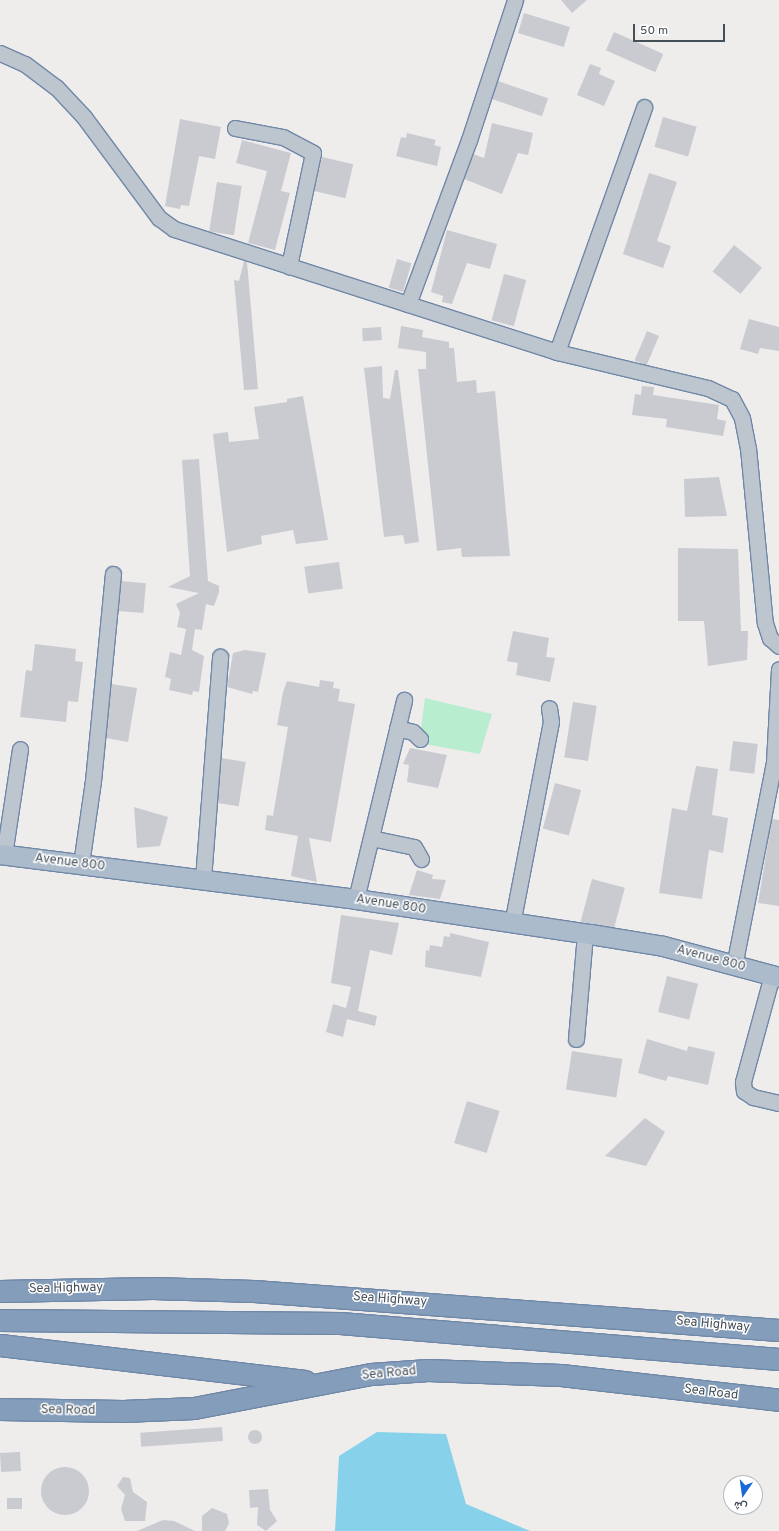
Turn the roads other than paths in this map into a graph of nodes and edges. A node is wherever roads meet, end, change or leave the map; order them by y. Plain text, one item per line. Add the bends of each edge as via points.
1 (514, 0) edge
2 (0, 53) edge
3 (644, 107) dead end
4 (235, 128) dead end
5 (289, 266) junction
6 (408, 304) junction
7 (557, 352) junction
8 (114, 574) dead end
9 (779, 646) edge
10 (220, 657) dead end
11 (779, 669) edge
12 (404, 700) dead end
13 (549, 708) dead end
14 (397, 728) junction
15 (420, 739) dead end
16 (20, 749) dead end
17 (371, 838) junction
18 (2, 854) edge
19 (421, 859) dead end
20 (81, 864) junction
21 (203, 879) junction
22 (356, 899) junction
23 (512, 924) junction
24 (585, 934) junction
25 (734, 966) junction
26 (775, 976) edge
27 (576, 1039) dead end
28 (779, 1104) edge
29 (0, 1291) edge
30 (0, 1320) edge
31 (779, 1330) edge
32 (0, 1345) edge
33 (779, 1358) edge
34 (322, 1383) junction
35 (779, 1400) edge
36 (0, 1409) edge

1 - 6 street via 469,140
2 - 5 street via 25,64 56,87 84,117 151,208 168,225 208,242
3 - 7 street
4 - 5 street via 283,137 313,153
5 - 6 street
6 - 7 street
7 - 9 street via 708,388 732,399 742,418 748,448 765,623 770,638
8 - 20 street via 93,781
10 - 21 street
11 - 25 street via 774,762
12 - 14 street
13 - 23 street via 551,722
14 - 15 street via 413,732
14 - 17 street
16 - 18 street
17 - 19 street via 414,847
17 - 22 street
18 - 20 main road, Avenue 800
20 - 21 main road, Avenue 800
21 - 22 main road, Avenue 800
22 - 23 main road, Avenue 800
23 - 24 main road, Avenue 800
24 - 25 main road, Avenue 800 via 663,946
24 - 27 street
25 - 26 main road, Avenue 800
26 - 28 street via 743,1082 744,1091 753,1097
29 - 31 highway, Sea Highway via 153,1288 254,1291
30 - 33 highway, Sea Highway via 340,1323
32 - 34 highway
34 - 35 highway, Sea Road via 371,1374 472,1371 561,1375
34 - 36 highway, Sea Road via 194,1408 123,1411

